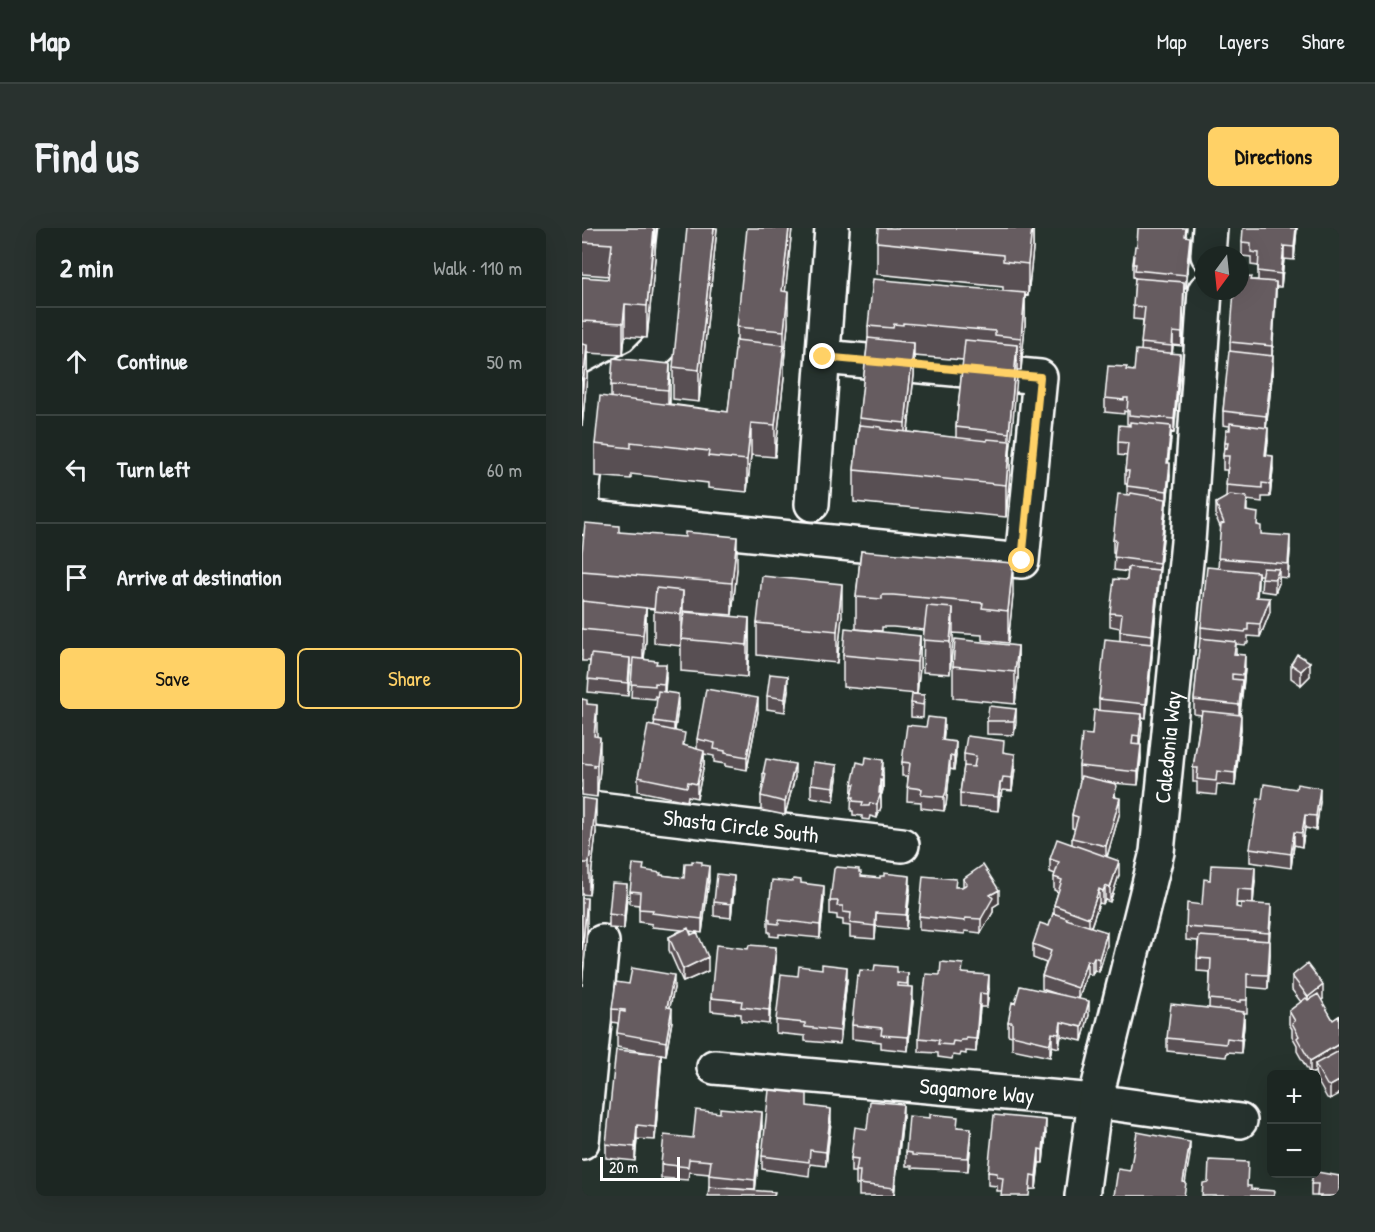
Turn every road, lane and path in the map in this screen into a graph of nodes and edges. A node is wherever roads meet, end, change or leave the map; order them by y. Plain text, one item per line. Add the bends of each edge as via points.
1 (675, 228) edge
2 (832, 228) edge
3 (1210, 228) edge
4 (1209, 246) edge
5 (1204, 300) edge
6 (823, 357) junction
7 (812, 504) dead end
8 (582, 517) edge
9 (582, 807) edge
10 (902, 845) dead end
11 (602, 942) dead end
12 (714, 1067) dead end
13 (1095, 1101) junction
14 (1240, 1121) dead end
15 (582, 1142) edge
16 (1082, 1196) edge

1 - 8 street via 662,344 642,364 595,389
2 - 6 street
3 - 4 street
5 - 13 street, Caledonia Way via 1188,542 1156,852
6 - 7 street
6 - 8 street via 1040,377 1022,561
9 - 10 street, Shasta Circle South
11 - 15 street
12 - 13 street, Sagamore Way
13 - 14 street, Sagamore Way
13 - 16 street, Caledonia Way

